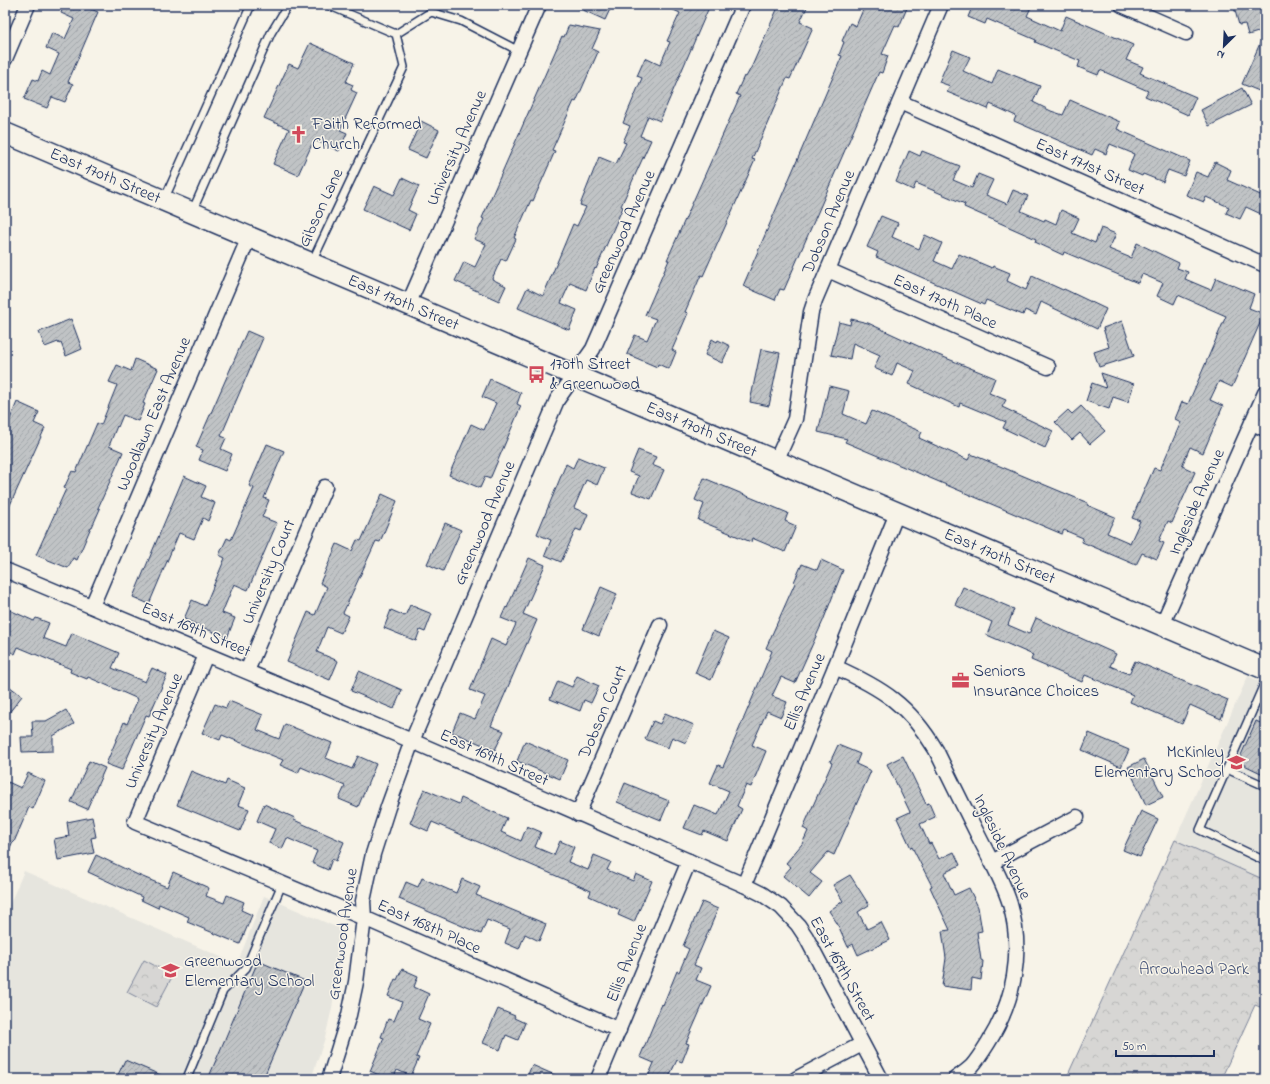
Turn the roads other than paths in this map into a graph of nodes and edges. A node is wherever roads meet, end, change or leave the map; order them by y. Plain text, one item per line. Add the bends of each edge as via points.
1 (28, 5) edge
2 (251, 5) edge
3 (288, 5) edge
4 (328, 5) edge
5 (539, 5) edge
6 (743, 5) edge
7 (941, 5) edge
8 (1122, 5) edge
9 (1186, 33) dead end
10 (396, 34) junction
11 (519, 51) junction
12 (5, 59) edge
13 (900, 102) junction
14 (5, 133) edge
15 (164, 200) junction
16 (192, 212) junction
17 (249, 237) junction
18 (311, 263) junction
19 (1265, 265) edge
20 (828, 270) junction
21 (408, 305) junction
22 (1048, 367) dead end
23 (575, 376) junction
24 (1265, 392) edge
25 (1259, 426) edge
26 (776, 461) junction
27 (325, 487) dead end
28 (897, 513) junction
29 (5, 570) edge
30 (92, 606) junction
31 (660, 625) dead end
32 (1162, 625) junction
33 (206, 655) junction
34 (835, 667) junction
35 (1265, 669) edge
36 (247, 671) junction
37 (1265, 682) edge
38 (412, 741) junction
39 (1227, 769) junction
40 (1265, 786) edge
41 (578, 814) junction
42 (1078, 817) dead end
43 (135, 822) joint
44 (1264, 859) edge
45 (689, 861) junction
46 (992, 862) junction
47 (282, 884) junction
48 (744, 885) junction
49 (364, 918) junction
50 (619, 1030) junction
51 (862, 1044) junction
52 (187, 1078) edge
53 (329, 1079) edge
54 (598, 1079) edge
55 (796, 1079) edge
56 (881, 1079) edge
57 (955, 1079) edge

1 - 12 street
2 - 15 lane
3 - 16 lane via 271,33
4 - 10 lane
5 - 11 street, University Avenue
6 - 23 street, Greenwood Avenue via 593,349
7 - 13 street, Dobson Avenue
8 - 9 street
10 - 11 lane via 431,12 461,21
10 - 18 lane, Gibson Lane via 404,67
11 - 21 street, University Avenue
13 - 19 street, East 171st Street
13 - 20 street, Dobson Avenue
14 - 15 street, East 170th Street
15 - 16 street, East 170th Street
16 - 17 street, East 170th Street
17 - 18 street, East 170th Street
17 - 30 street, Woodlawn East Avenue
18 - 21 street, East 170th Street
20 - 22 street, East 170th Place
20 - 26 street, Dobson Avenue via 811,312 795,419
21 - 23 street, East 170th Street
23 - 26 street, East 170th Street
23 - 38 street, Greenwood Avenue via 557,400
24 - 25 street, Ingleside Avenue
25 - 32 street, Ingleside Avenue
26 - 28 street, East 170th Street
27 - 36 street, University Court
28 - 32 street, East 170th Street
28 - 34 street, Ellis Avenue
29 - 30 street, East 169th Street
30 - 33 street, East 169th Street
31 - 41 street, Dobson Court
32 - 35 street, East 170th Street
33 - 36 street, East 169th Street
33 - 43 street, University Avenue
34 - 46 street, Ingleside Avenue via 880,689 914,719 936,750
34 - 48 street, Ellis Avenue
36 - 38 street, East 169th Street
37 - 39 lane
38 - 41 street, East 169th Street
38 - 49 street, Greenwood Avenue via 373,854 363,901
39 - 40 lane
39 - 44 lane via 1200,830
41 - 45 street, East 169th Street
42 - 46 street
43 - 47 street, East 168th Place
45 - 48 street, East 169th Street
45 - 50 street, Ellis Avenue
46 - 57 street, Ingleside Avenue via 1007,895 1014,919 1016,948 1013,986 997,1030 972,1066
47 - 49 street, East 168th Place
47 - 52 lane via 246,968 223,991
48 - 51 street, East 169th Street via 781,907 798,925 814,950
49 - 50 street, East 168th Place
49 - 53 street, Greenwood Avenue via 349,1015
50 - 54 street, Ellis Avenue
51 - 55 street
51 - 56 street, East 169th Street

